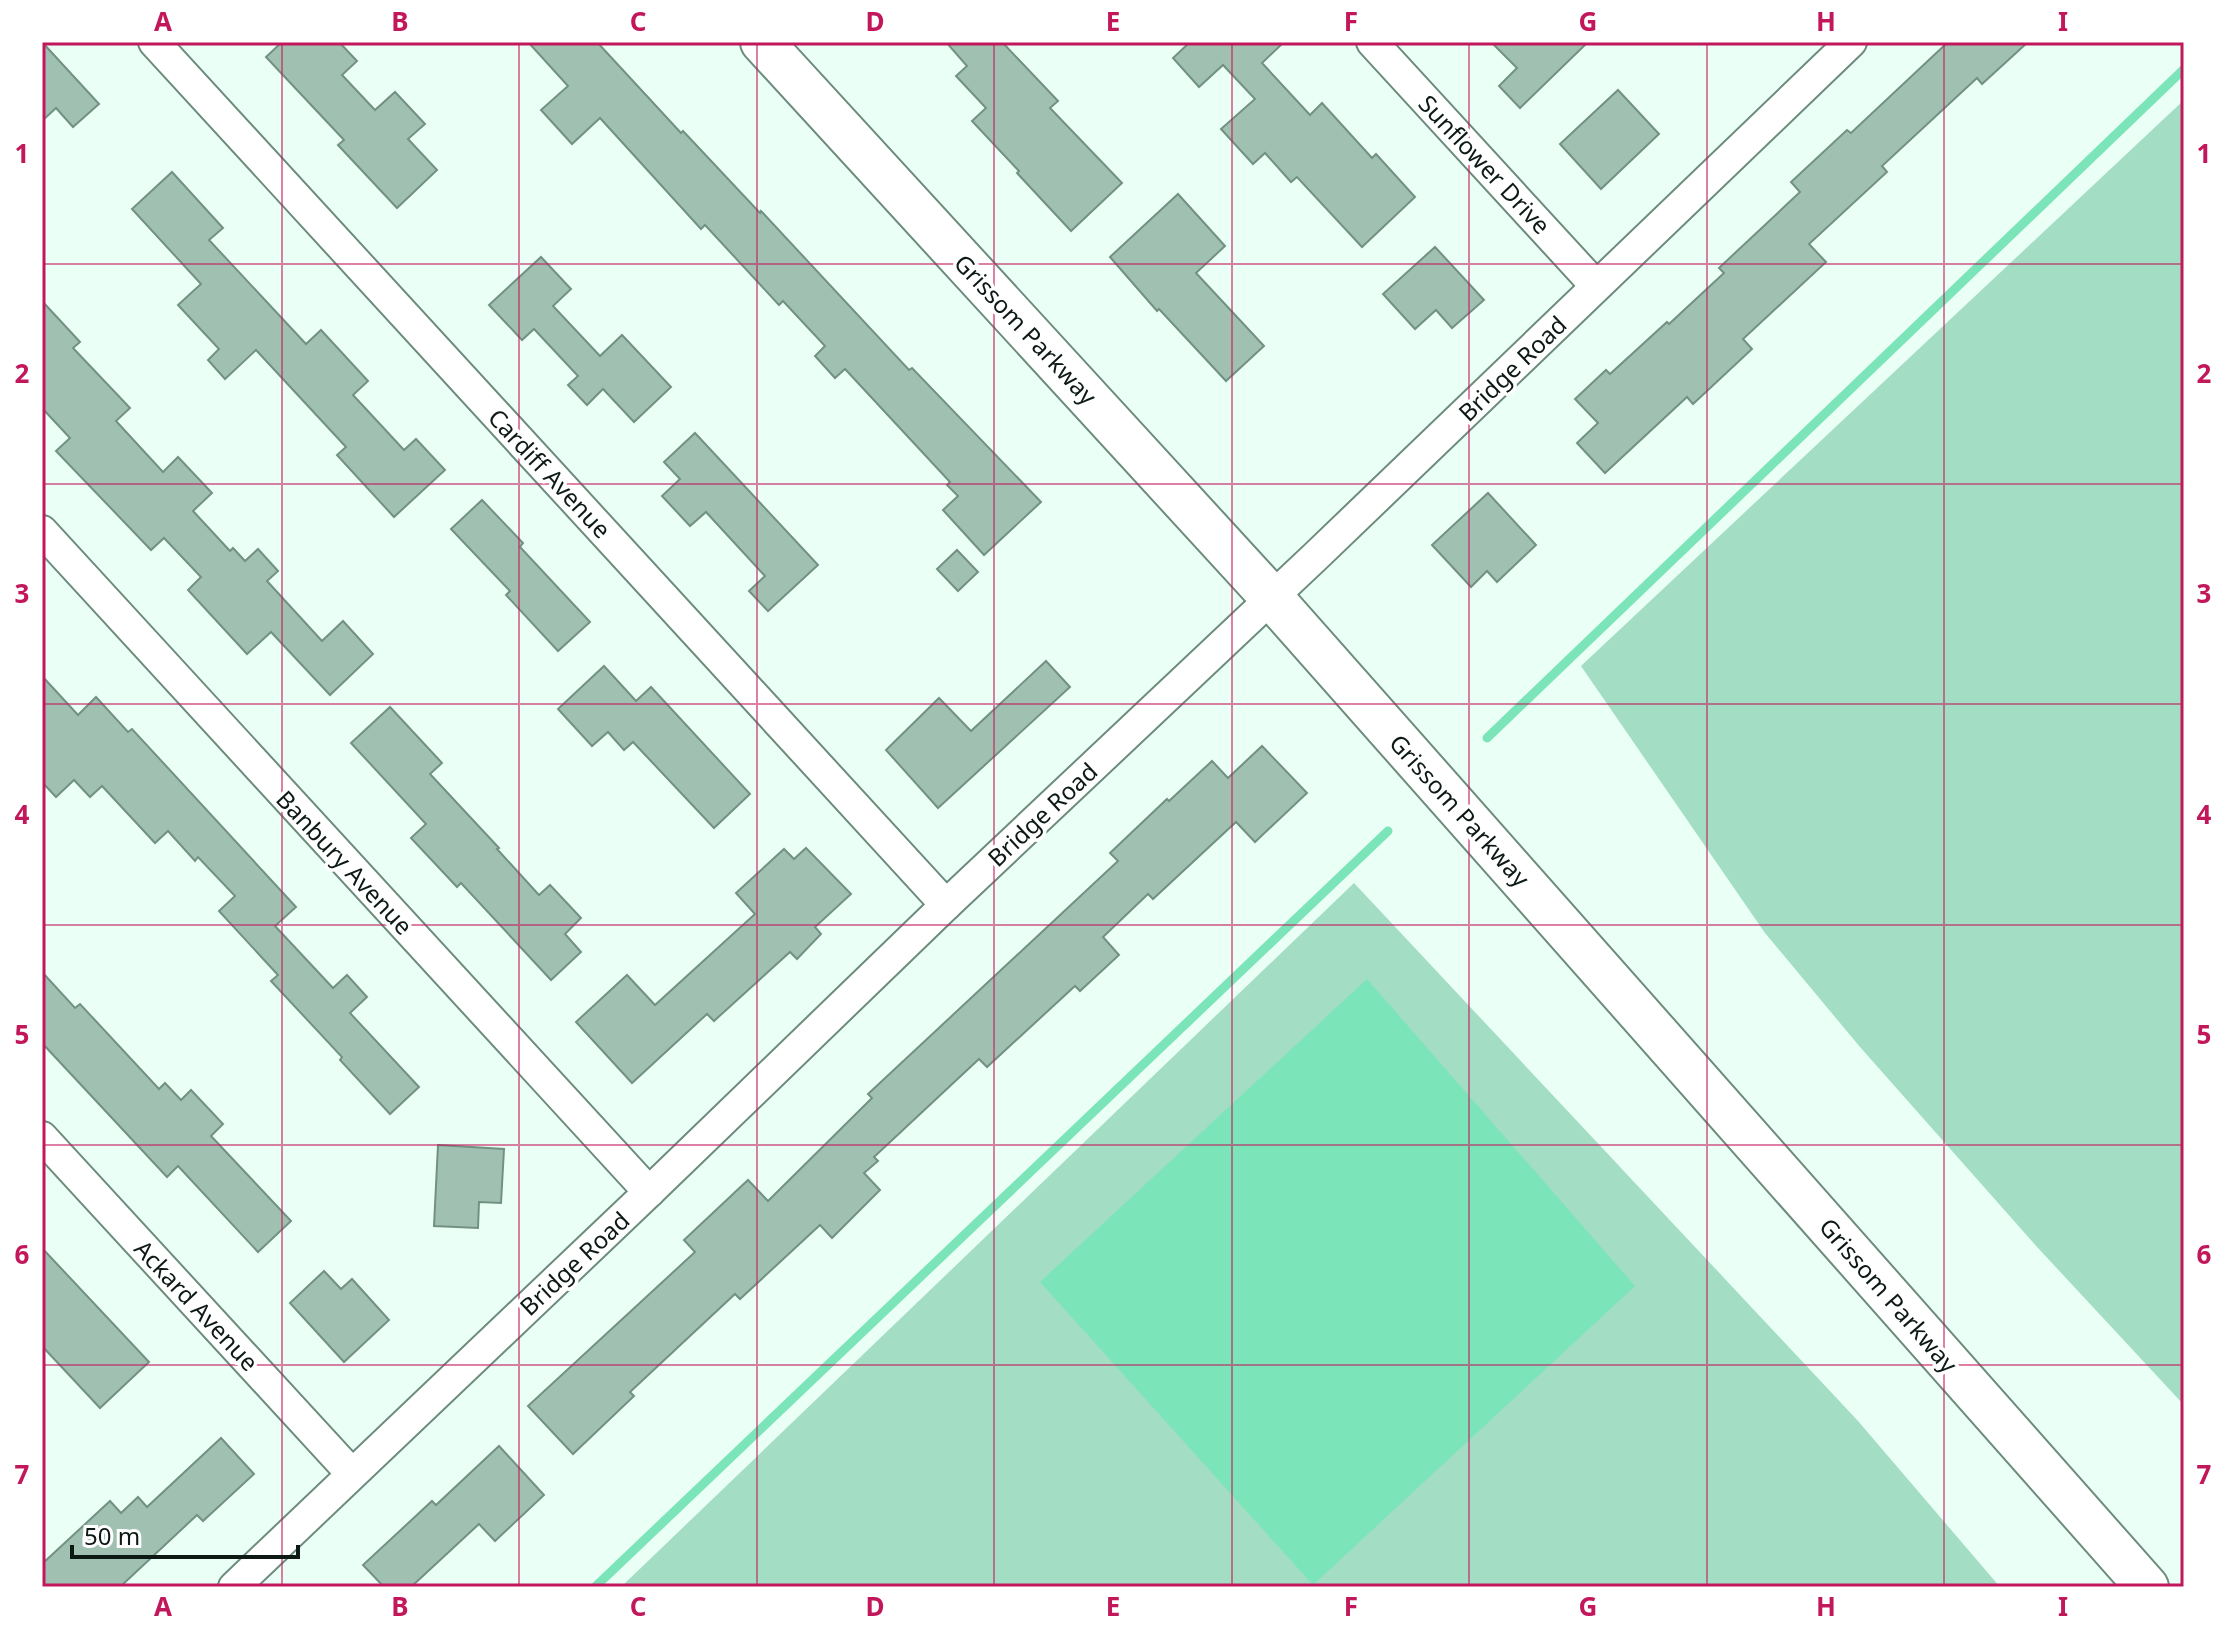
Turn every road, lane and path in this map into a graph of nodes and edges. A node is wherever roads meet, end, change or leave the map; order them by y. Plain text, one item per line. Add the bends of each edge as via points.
1 (154, 42) edge
2 (762, 42) edge
3 (1372, 42) edge
4 (1851, 42) edge
5 (1596, 286) junction
6 (42, 531) edge
7 (1272, 598) junction
8 (946, 905) junction
9 (42, 1137) edge
10 (649, 1192) junction
11 (352, 1474) junction
12 (234, 1587) edge
13 (2147, 1587) edge

1 - 8 street, Cardiff Avenue
2 - 7 main road, Grissom Parkway
3 - 5 street, Sunflower Drive
4 - 5 street, Bridge Road
5 - 7 street, Bridge Road
6 - 10 street, Banbury Avenue
7 - 8 street, Bridge Road
7 - 13 main road, Grissom Parkway
8 - 10 street, Bridge Road
9 - 11 street, Ackard Avenue
10 - 11 street, Bridge Road
11 - 12 street, Bridge Road

